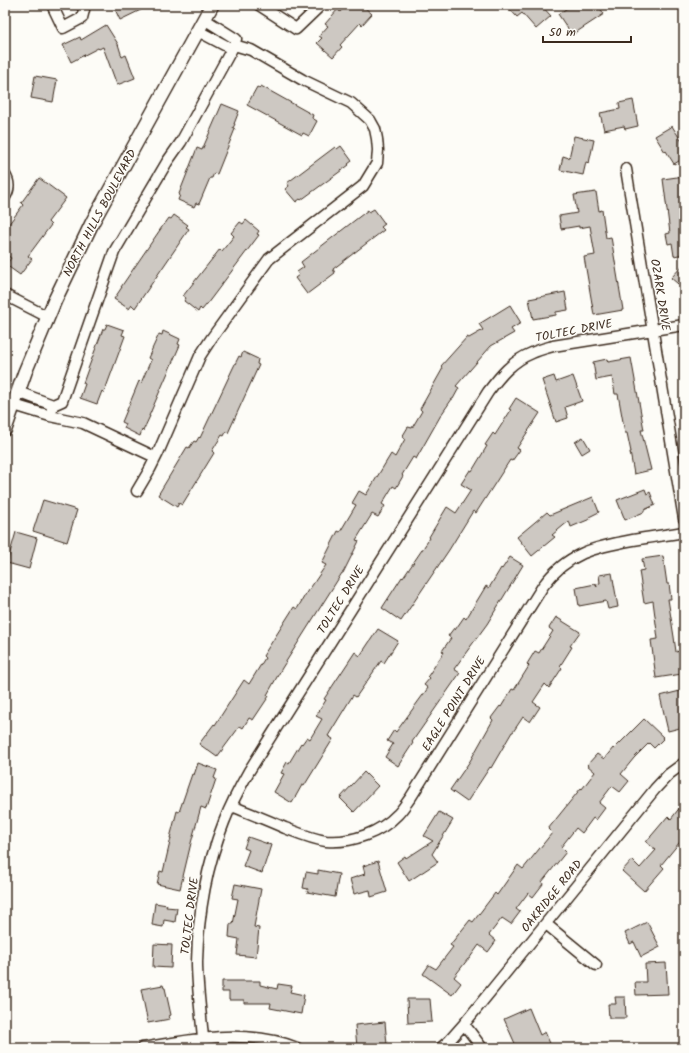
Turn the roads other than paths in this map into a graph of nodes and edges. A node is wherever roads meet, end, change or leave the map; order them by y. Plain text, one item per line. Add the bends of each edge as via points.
1 (52, 5) edge
2 (82, 5) edge
3 (212, 5) edge
4 (258, 5) edge
5 (321, 5) edge
6 (204, 19) junction
7 (198, 31) junction
8 (234, 44) junction
9 (626, 169) dead end
10 (5, 175) edge
11 (5, 197) edge
12 (5, 295) edge
13 (48, 317) junction
14 (684, 325) edge
15 (652, 330) junction
16 (18, 392) junction
17 (14, 405) junction
18 (53, 405) junction
19 (50, 416) junction
20 (5, 429) edge
21 (155, 457) junction
22 (137, 490) dead end
23 (684, 519) edge
24 (684, 532) edge
25 (684, 763) edge
26 (232, 806) junction
27 (546, 924) junction
28 (596, 965) dead end
29 (464, 1024) junction
30 (203, 1043) edge
31 (142, 1048) edge
32 (297, 1048) edge
33 (441, 1048) edge
34 (482, 1048) edge

1 - 2 street via 63,28 82,18
3 - 6 street, NORTH HILLS BOULEVARD
4 - 5 street via 296,29
6 - 7 street, NORTH HILLS BOULEVARD
6 - 8 street
7 - 8 street
7 - 13 street, NORTH HILLS BOULEVARD via 93,221
8 - 18 street via 181,142 114,252 62,401
8 - 21 street via 251,50 303,80 351,103 370,120 375,129 377,163 362,186 269,259 200,356
9 - 15 street, OZARK DRIVE
10 - 11 street via 9,182
12 - 13 street
13 - 16 street, NORTH HILLS BOULEVARD
14 - 15 street, TOLTEC DRIVE
15 - 23 street, OZARK DRIVE
15 - 26 street, TOLTEC DRIVE via 552,346 520,359 499,377 250,770
16 - 17 street, NORTH HILLS BOULEVARD
16 - 18 street
17 - 19 street
17 - 20 street, NORTH HILLS BOULEVARD
18 - 19 street
19 - 21 street via 83,424
21 - 22 street
24 - 26 street, EAGLE POINT DRIVE via 598,547 561,566 543,586 411,797 390,821 377,830 356,838 326,841 310,838
25 - 27 street, OAKRIDGE ROAD via 655,789
26 - 30 street, TOLTEC DRIVE via 213,853 202,901 197,963
27 - 28 street
27 - 29 street, OAKRIDGE ROAD
29 - 33 street, OAKRIDGE ROAD
29 - 34 street
30 - 31 street
30 - 32 street via 222,1036 252,1037

